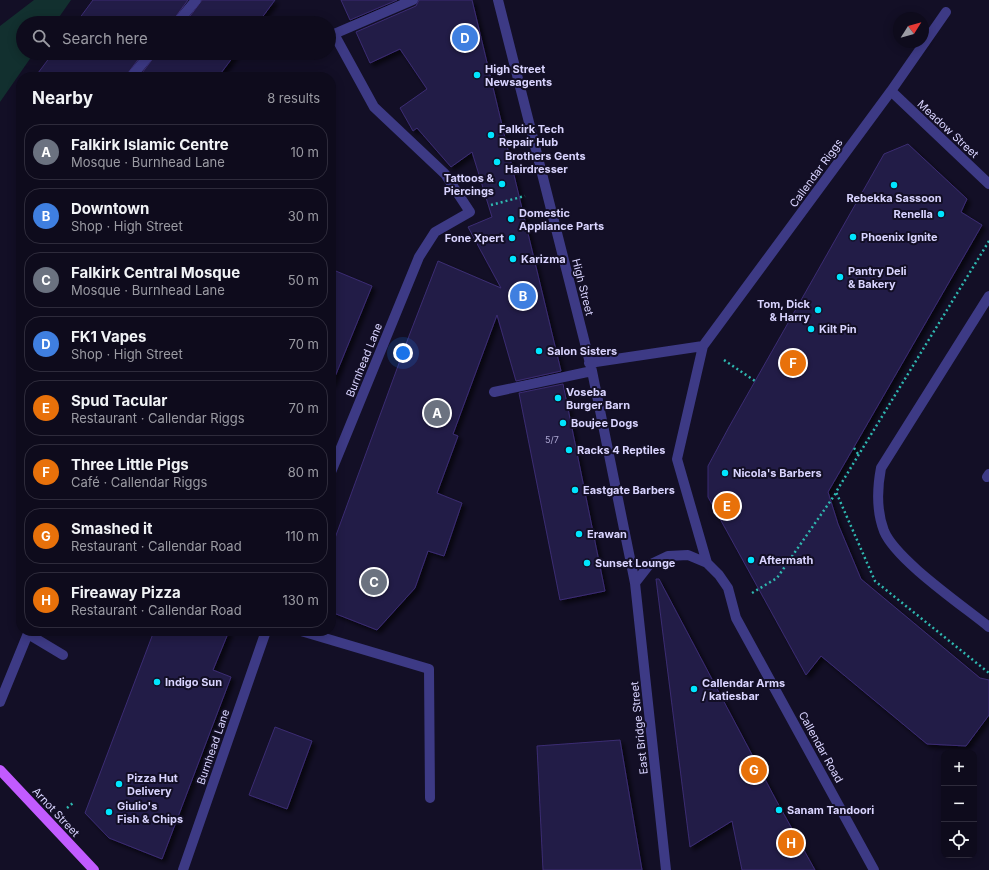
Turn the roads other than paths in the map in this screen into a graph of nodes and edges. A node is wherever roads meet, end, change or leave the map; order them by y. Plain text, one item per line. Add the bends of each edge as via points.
1 (196, 0) edge
2 (413, 0) edge
3 (498, 0) edge
4 (946, 12) dead end
5 (183, 16) edge
6 (336, 33) edge
7 (336, 38) edge
8 (145, 60) edge
9 (135, 72) edge
10 (891, 91) junction
11 (989, 184) edge
12 (989, 296) edge
13 (703, 346) junction
14 (590, 367) junction
15 (494, 392) dead end
16 (336, 460) edge
17 (707, 563) junction
18 (635, 583) junction
19 (989, 627) edge
20 (27, 636) edge
21 (33, 636) edge
22 (264, 636) edge
23 (318, 636) edge
24 (63, 655) dead end
25 (0, 702) edge
26 (0, 770) edge
27 (430, 798) dead end
28 (94, 870) edge
29 (183, 870) edge
30 (666, 870) edge
31 (874, 870) edge

1 - 5 street
2 - 6 street, Burnhead Lane
3 - 14 street, High Street
4 - 10 street, Callendar Riggs
7 - 16 street, Burnhead Lane via 374,107 445,174 470,212 435,232 419,257
8 - 9 street
10 - 11 street, Meadow Street
10 - 13 street, Callendar Riggs
12 - 19 street via 881,468 878,498 885,532 902,556
13 - 14 street
13 - 17 street, Callendar Riggs via 677,459
14 - 15 street
14 - 18 street, High Street
17 - 18 street, Callendar Road via 688,555 668,556 649,565
17 - 31 street, Callendar Road via 728,588 736,618
18 - 30 street, East Bridge Street
20 - 25 street
21 - 24 street
22 - 29 street, Burnhead Lane
23 - 27 street via 429,669
26 - 28 main road, Arnot Street

